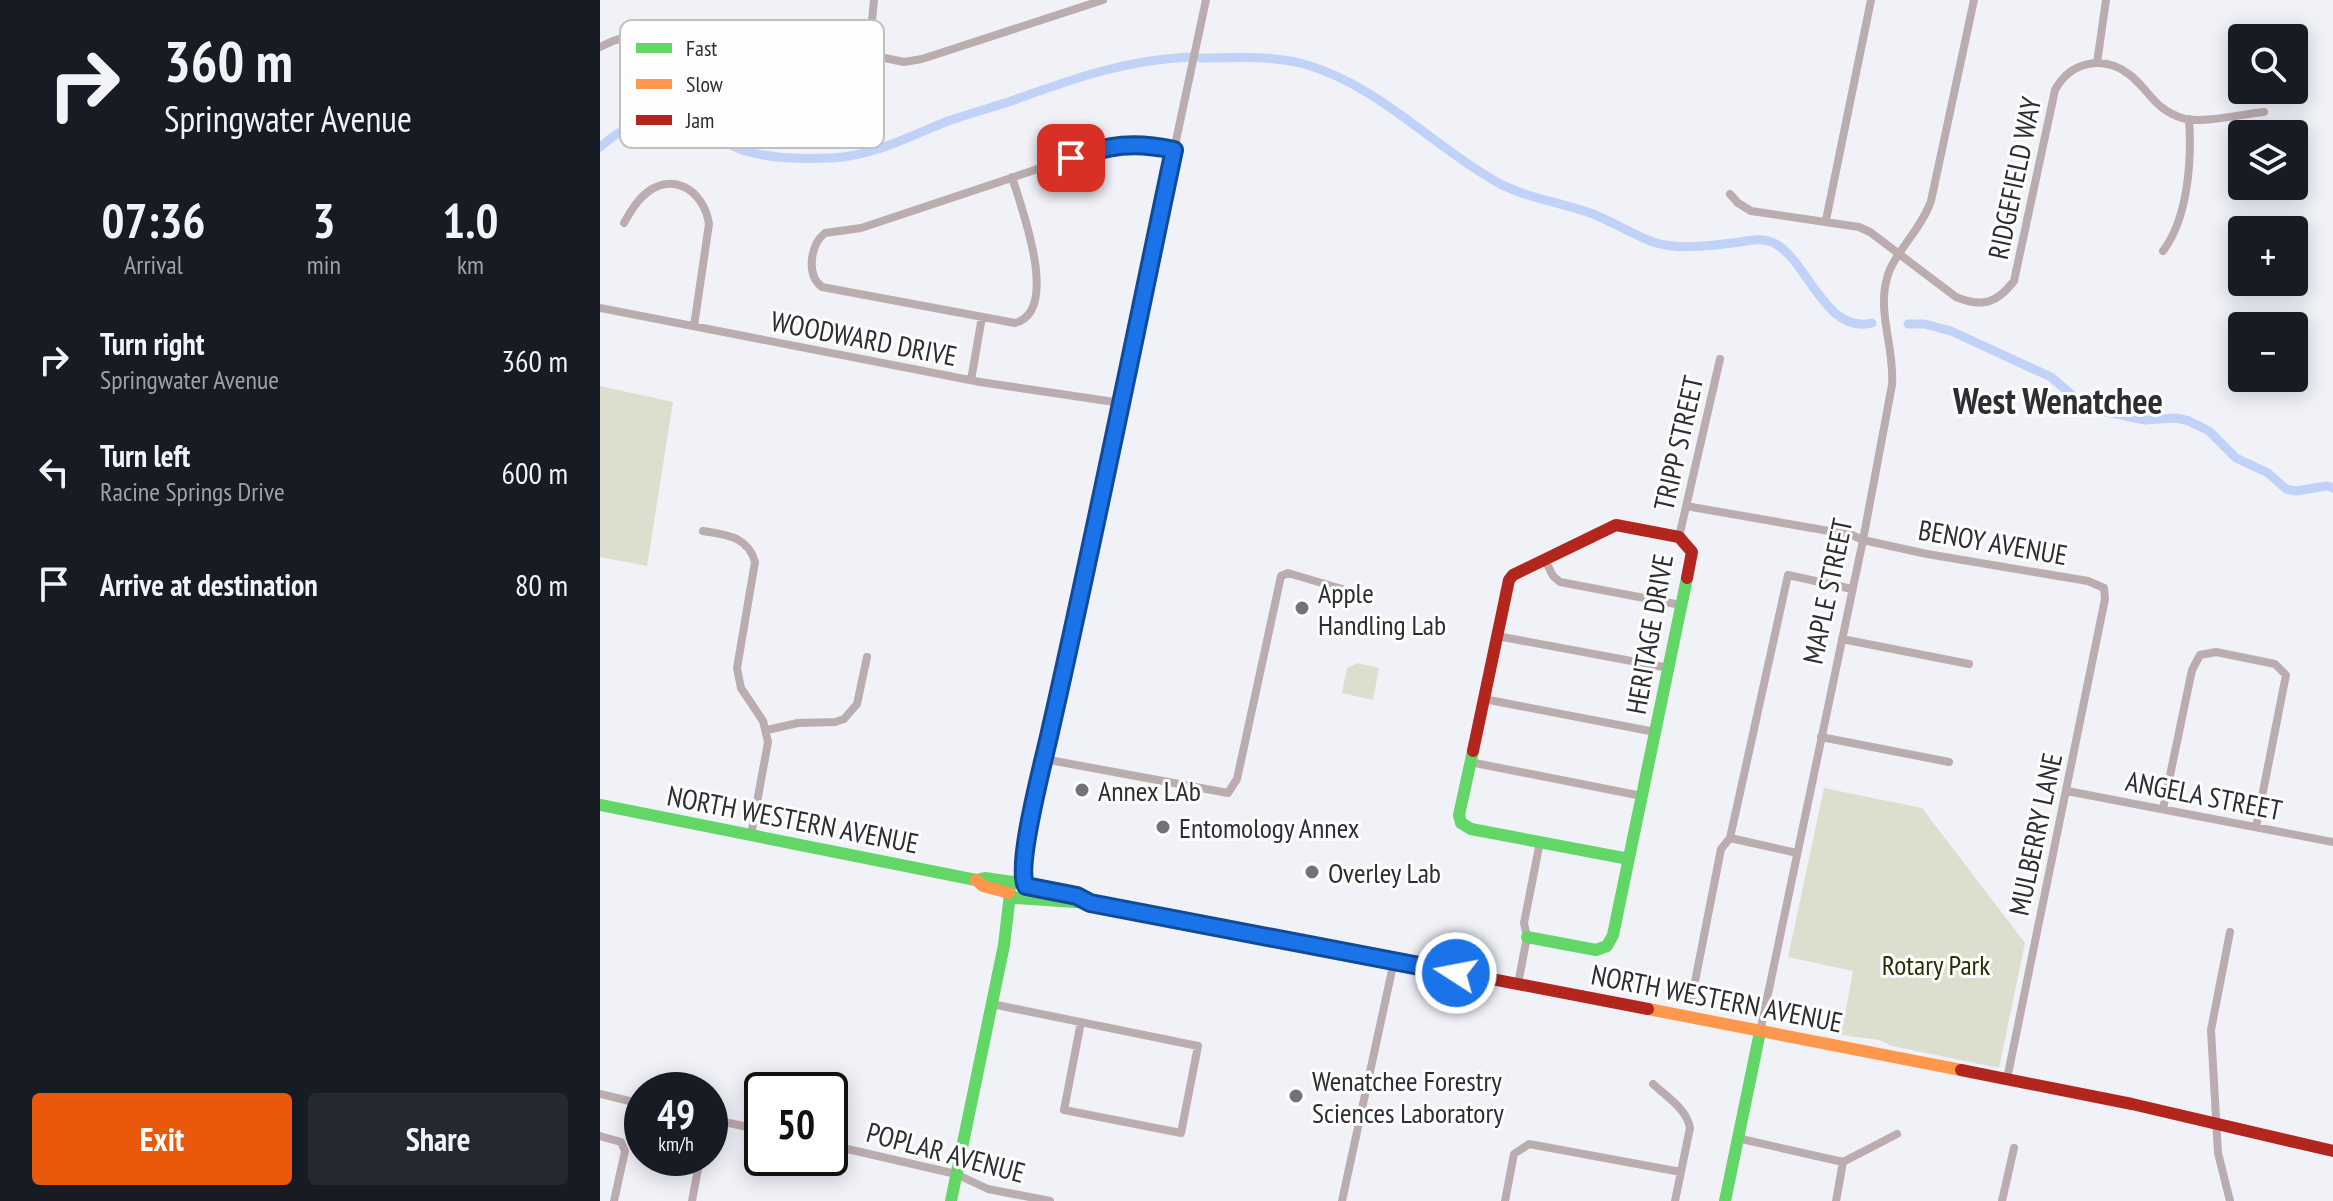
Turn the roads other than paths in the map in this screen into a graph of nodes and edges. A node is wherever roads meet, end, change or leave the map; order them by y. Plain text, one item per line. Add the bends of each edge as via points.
1 (874, 0) edge
2 (1103, 0) edge
3 (1206, 0) edge
4 (1871, 0) edge
5 (1974, 0) edge
6 (2106, 0) edge
7 (872, 20) edge
8 (620, 38) edge
9 (600, 47) edge
10 (884, 58) edge
11 (2097, 63) junction
12 (2264, 112) dead end
13 (2189, 119) junction
14 (1174, 150) junction
15 (1012, 177) junction
16 (1730, 194) dead end
17 (1826, 220) junction
18 (624, 223) dead end
19 (2163, 251) dead end
20 (1900, 255) junction
21 (600, 308) edge
22 (982, 317) junction
23 (694, 326) junction
24 (1720, 359) dead end
25 (971, 380) junction
26 (1121, 403) junction
27 (1686, 506) junction
28 (703, 531) dead end
29 (1679, 537) junction
30 (1863, 540) junction
31 (1545, 560) junction
32 (1342, 589) dead end
33 (1852, 589) junction
34 (2105, 599) joint
35 (1681, 605) junction
36 (1497, 636) junction
37 (1842, 639) junction
38 (867, 657) dead end
39 (1969, 664) dead end
40 (1669, 668) junction
41 (1484, 699) junction
42 (767, 730) junction
43 (1655, 732) junction
44 (1821, 737) junction
45 (1044, 759) junction
46 (1470, 762) junction
47 (1949, 762) dead end
48 (2067, 791) junction
49 (1642, 796) junction
50 (600, 805) edge
51 (2163, 809) junction
52 (2256, 827) junction
53 (751, 835) junction
54 (1730, 838) junction
55 (1540, 842) junction
56 (2333, 842) edge
57 (1797, 853) junction
58 (1629, 859) junction
59 (1017, 889) junction
60 (2230, 932) dead end
61 (1527, 937) junction
62 (1394, 961) junction
63 (1518, 984) junction
64 (1691, 1002) dead end
65 (992, 1004) junction
66 (1081, 1022) junction
67 (1760, 1032) junction
68 (2007, 1079) junction
69 (1653, 1084) dead end
70 (600, 1094) edge
71 (624, 1100) edge
72 (2217, 1126) junction
73 (1897, 1134) dead end
74 (600, 1136) edge
75 (1737, 1138) junction
76 (2014, 1148) dead end
77 (848, 1149) edge
78 (2333, 1151) edge
79 (1843, 1162) junction
80 (1681, 1172) junction
81 (956, 1174) junction
82 (697, 1176) edge
83 (614, 1201) edge
84 (692, 1201) edge
85 (951, 1201) edge
86 (1050, 1201) edge
87 (1342, 1201) edge
88 (1505, 1201) edge
89 (1675, 1201) edge
90 (1725, 1201) edge
91 (1836, 1201) edge
92 (2002, 1201) edge
93 (2230, 1201) edge

1 - 7 street
2 - 10 street via 922,59
3 - 14 street
4 - 17 street
5 - 20 street, MAPLE STREET via 1931,201
6 - 11 street
8 - 9 street
11 - 13 street via 2129,74 2157,106
11 - 20 street, RIDGEFIELD WAY via 2072,69 2055,90 2019,266 2003,295 1970,303
12 - 13 street
13 - 19 street via 2189,175 2173,238
14 - 15 street via 1112,145
14 - 26 street
15 - 22 street via 1031,239 1035,295 1024,320
15 - 22 street via 861,228 825,233 815,246 811,269 822,287
16 - 17 street, RIDGEFIELD WAY via 1751,211
17 - 20 street, RIDGEFIELD WAY via 1870,232
18 - 23 street via 654,188 678,185 699,196 709,224
20 - 30 street, MAPLE STREET via 1887,278 1885,332 1894,366
21 - 23 street, WOODWARD DRIVE
22 - 25 street
23 - 25 street, WOODWARD DRIVE
24 - 27 street, TRIPP STREET
25 - 26 street, WOODWARD DRIVE
26 - 45 street
27 - 29 street, TRIPP STREET
27 - 30 street
28 - 42 street via 734,537 753,553 737,668 741,688
29 - 31 main road, HERITAGE DRIVE via 1616,525
29 - 35 main road, HERITAGE DRIVE via 1692,552
30 - 33 street, MAPLE STREET
30 - 34 street, BENOY AVENUE via 2088,581 2104,588
31 - 35 street via 1560,582
31 - 36 main road, HERITAGE DRIVE via 1509,580
32 - 45 street via 1288,573 1281,576 1237,779 1228,793
33 - 37 street, MAPLE STREET
33 - 54 street via 1788,575
34 - 48 street, MULBERRY LANE
35 - 40 main road, HERITAGE DRIVE
36 - 40 street
36 - 41 main road, HERITAGE DRIVE
37 - 39 street
37 - 44 street, MAPLE STREET
38 - 42 street via 857,704 844,719
40 - 43 main road, HERITAGE DRIVE
41 - 43 street
41 - 46 main road, HERITAGE DRIVE
42 - 53 street
43 - 49 main road, HERITAGE DRIVE
44 - 47 street
44 - 57 street, MAPLE STREET
45 - 59 street
46 - 49 street
46 - 55 main road, HERITAGE DRIVE via 1461,823
48 - 51 street, ANGELA STREET
48 - 68 street, MULBERRY LANE
49 - 58 main road, HERITAGE DRIVE
50 - 53 main road, NORTH WESTERN AVENUE
51 - 52 street, ANGELA STREET
51 - 52 street via 2192,670 2200,655 2216,652 2275,664 2286,675
52 - 56 street, ANGELA STREET
53 - 59 main road, NORTH WESTERN AVENUE
54 - 57 street
54 - 64 street via 1721,849
55 - 58 main road
55 - 61 street via 1524,923
57 - 67 street, MAPLE STREET
58 - 61 main road, HERITAGE DRIVE via 1607,946 1596,950
59 - 62 main road, NORTH WESTERN AVENUE via 1077,896 1090,903
59 - 65 main road
60 - 72 street via 2211,1030
61 - 63 street
62 - 63 main road, NORTH WESTERN AVENUE
62 - 87 street
63 - 67 main road, NORTH WESTERN AVENUE
65 - 66 street
65 - 81 main road
66 - 66 street via 1198,1046 1181,1133 1064,1110
67 - 68 main road, NORTH WESTERN AVENUE
67 - 75 main road, MAPLE STREET
68 - 72 main road, NORTH WESTERN AVENUE
69 - 80 street via 1689,1122
70 - 71 street
72 - 78 main road, NORTH WESTERN AVENUE
72 - 93 street
73 - 79 street
74 - 83 street via 621,1142 625,1151
75 - 79 street
75 - 90 main road, MAPLE STREET
76 - 92 street
77 - 81 street, POPLAR AVENUE
79 - 91 street
80 - 88 street via 1529,1144 1514,1154
80 - 89 street
81 - 85 main road
81 - 86 street, POPLAR AVENUE via 988,1189
82 - 84 street

